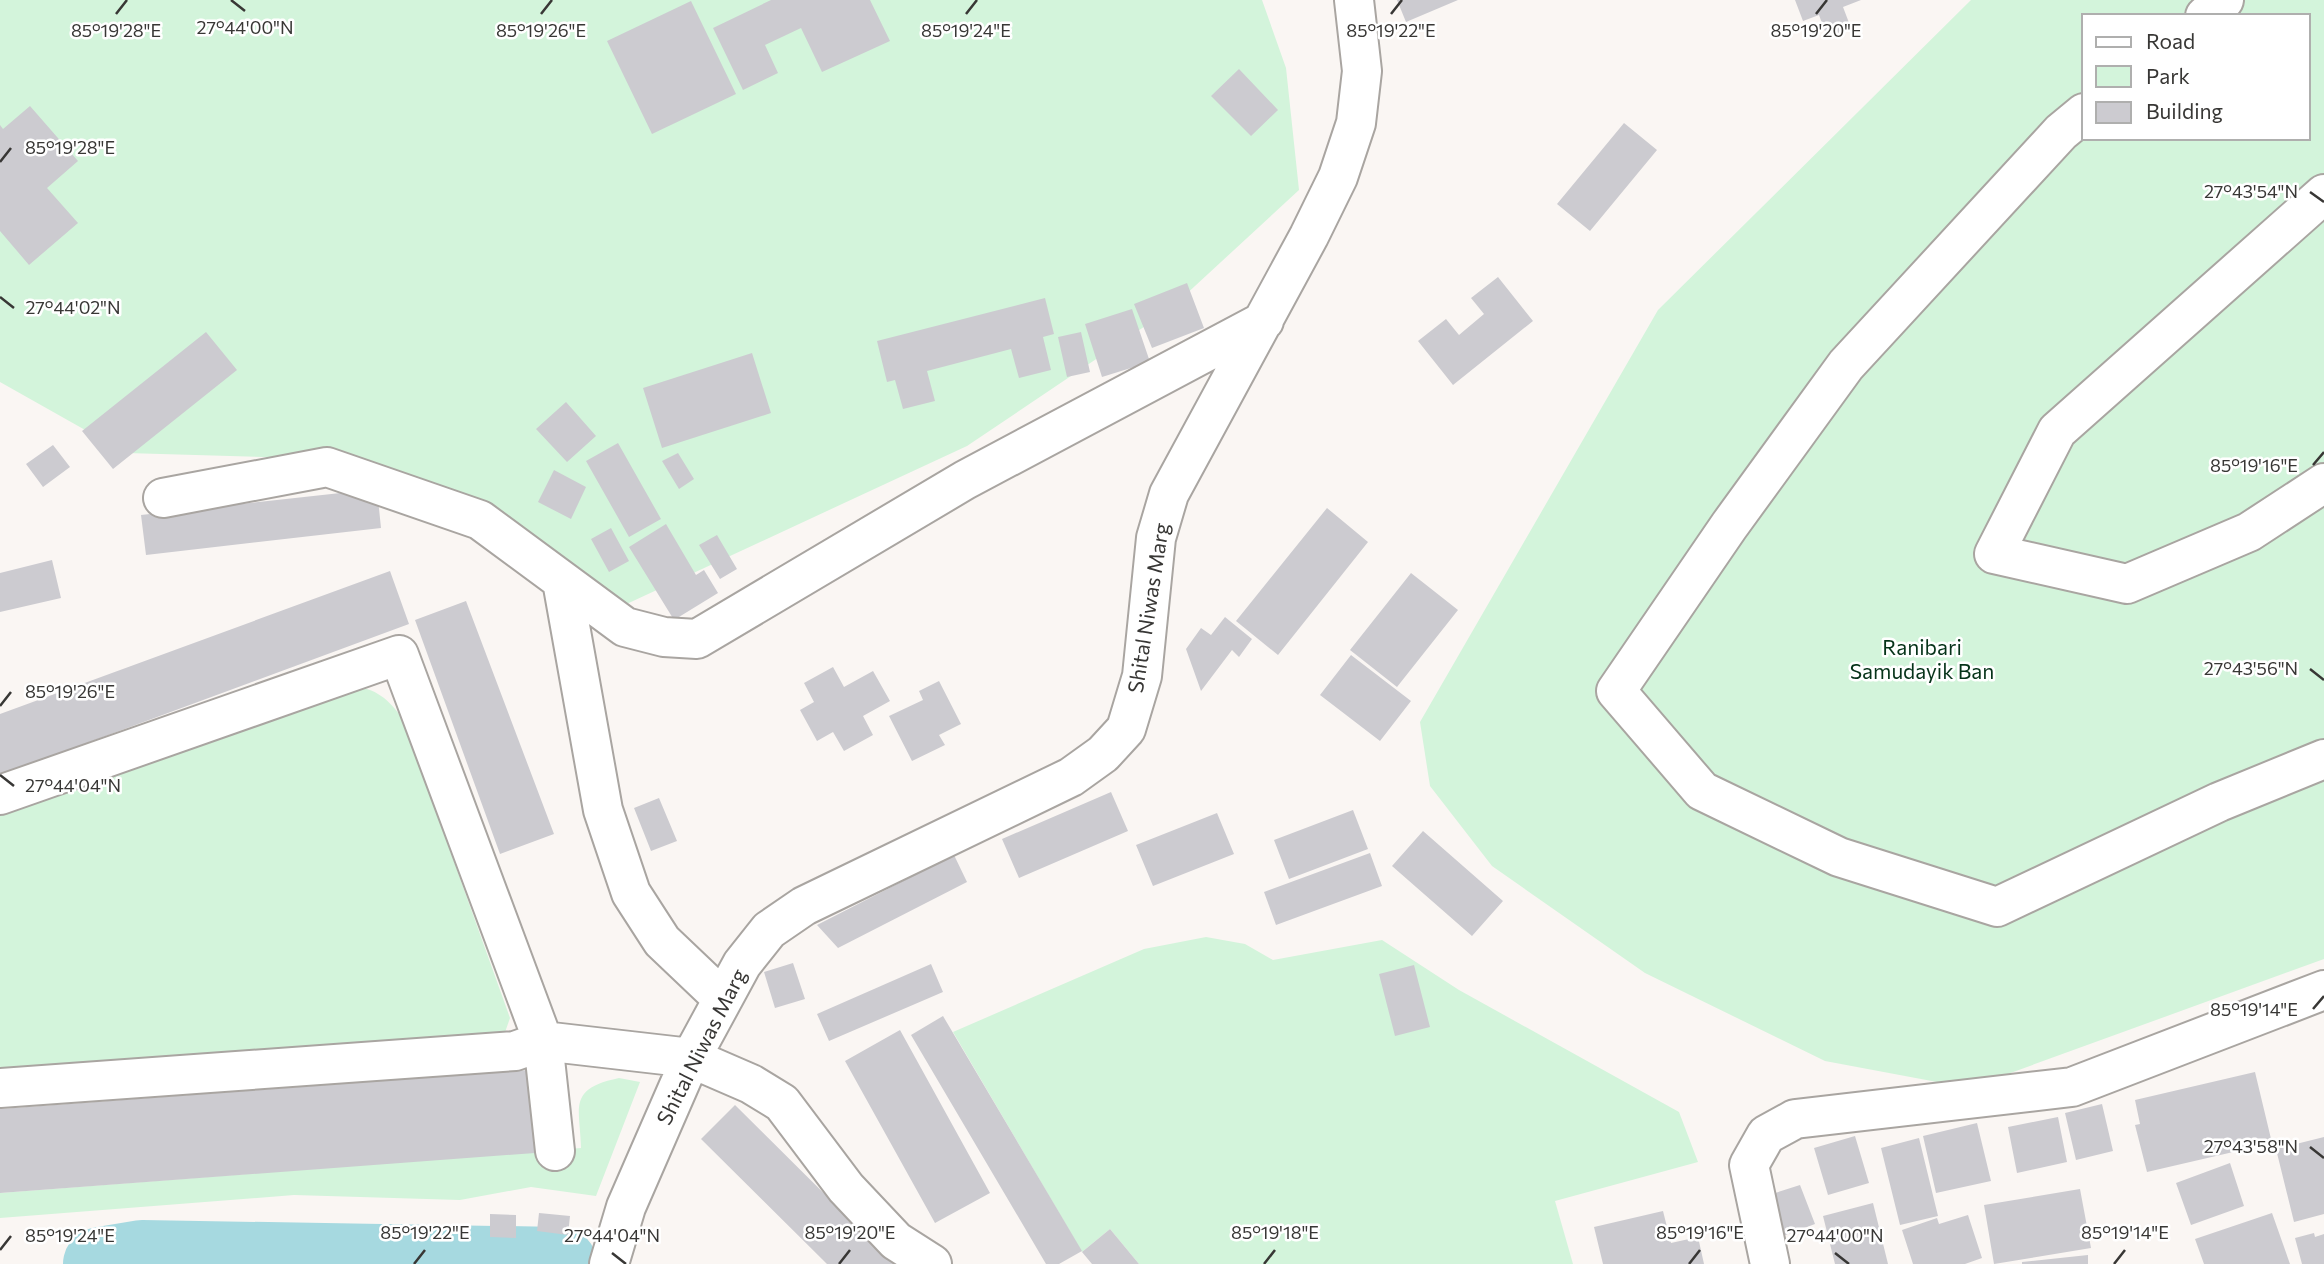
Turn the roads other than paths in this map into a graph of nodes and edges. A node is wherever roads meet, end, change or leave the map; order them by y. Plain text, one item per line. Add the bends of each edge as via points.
1 (1354, 0) edge
2 (2224, 0) edge
3 (2207, 14) edge
4 (2082, 115) edge
5 (2324, 194) edge
6 (1264, 321) junction
7 (2324, 483) edge
8 (163, 498) dead end
9 (562, 580) junction
10 (2324, 759) edge
11 (0, 795) edge
12 (2324, 990) edge
13 (723, 999) junction
14 (543, 1041) junction
15 (691, 1058) junction
16 (0, 1088) edge
17 (555, 1151) dead end
18 (609, 1264) edge
19 (933, 1264) edge
20 (1770, 1264) edge

1 - 6 street, Shital Niwas Marg via 1362,71 1356,123 1338,177
2 - 3 street
4 - 10 street via 1846,365 1616,691 1703,791 1839,857 1997,907 2219,802
5 - 7 street via 2057,431 1994,554 2127,584 2249,532
6 - 9 street via 965,480 697,639 625,627
6 - 13 street, Shital Niwas Marg via 1169,494 1156,538 1142,676 1126,729 1103,754 1071,777 804,906 769,930 742,964
8 - 9 street via 327,467 480,520
9 - 13 street via 603,810 631,892 662,941
11 - 14 street via 399,655
12 - 20 street via 2072,1087 1795,1119 1766,1135 1749,1165
13 - 15 street, Shital Niwas Marg
14 - 15 street
14 - 16 street via 515,1051
14 - 17 street
15 - 18 street, Shital Niwas Marg via 626,1207
15 - 19 street via 782,1102 846,1188 896,1241

